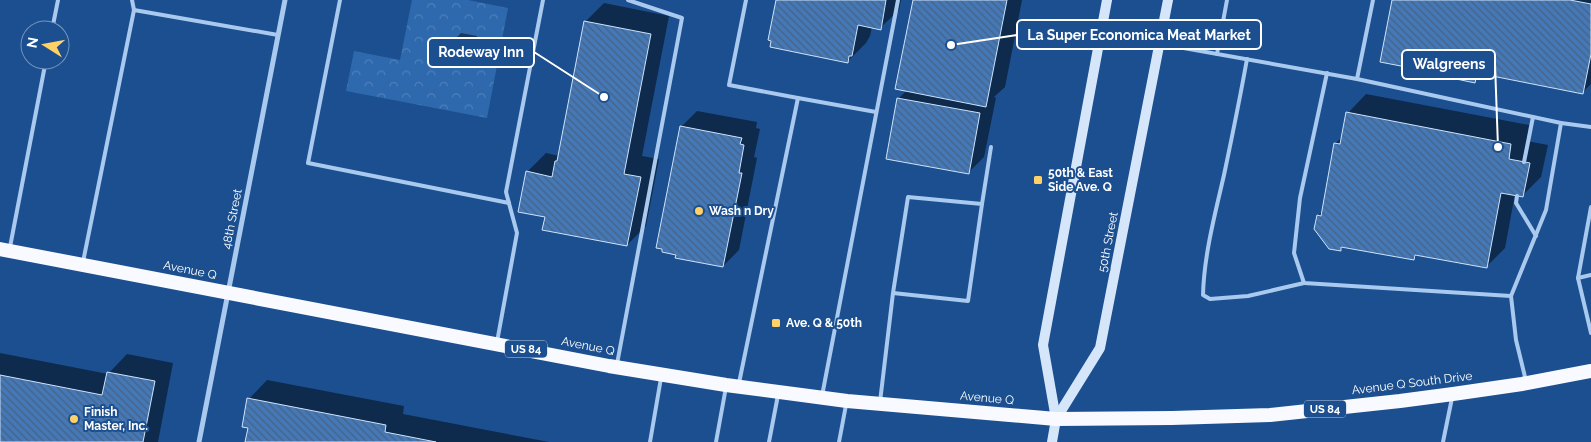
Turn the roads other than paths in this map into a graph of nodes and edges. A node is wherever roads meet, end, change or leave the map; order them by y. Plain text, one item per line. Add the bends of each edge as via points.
1 (58, 0) edge
2 (132, 0) edge
3 (285, 0) edge
4 (340, 0) edge
5 (543, 0) edge
6 (628, 0) edge
7 (746, 0) edge
8 (898, 0) edge
9 (1108, 0) edge
10 (1168, 0) edge
11 (1228, 0) edge
12 (1373, 0) edge
13 (134, 10) junction
14 (54, 20) edge
15 (278, 34) junction
16 (1159, 44) junction
17 (1217, 54) junction
18 (1247, 59) junction
19 (44, 70) edge
20 (1327, 73) junction
21 (1357, 79) junction
22 (798, 98) junction
23 (876, 112) junction
24 (1533, 117) junction
25 (1561, 123) junction
26 (1591, 127) edge
27 (991, 147) dead end
28 (1524, 162) dead end
29 (1517, 196) dead end
30 (509, 203) junction
31 (982, 204) junction
32 (1591, 207) edge
33 (1536, 236) junction
34 (5, 250) edge
35 (82, 265) junction
36 (1591, 275) edge
37 (1578, 278) junction
38 (1304, 283) junction
39 (228, 292) junction
40 (893, 293) junction
41 (1511, 296) junction
42 (1591, 333) edge
43 (497, 344) junction
44 (616, 367) junction
45 (1591, 371) edge
46 (662, 374) junction
47 (1526, 383) junction
48 (732, 386) junction
49 (778, 391) junction
50 (1452, 394) junction
51 (822, 397) junction
52 (847, 401) junction
53 (880, 404) junction
54 (1056, 419) junction
55 (199, 442) edge
56 (650, 442) edge
57 (716, 442) edge
58 (769, 442) edge
59 (839, 442) edge
60 (1052, 442) edge
61 (1443, 442) edge

1 - 14 lane
2 - 13 lane
3 - 15 street, 48th Street
4 - 30 lane via 308,164
5 - 30 lane via 506,192
6 - 44 lane via 682,18
7 - 22 lane via 729,85
8 - 23 lane
9 - 54 main road, 50th Street via 1043,345
10 - 16 main road, 50th Street
11 - 17 lane
12 - 21 lane
13 - 15 lane
13 - 35 lane
15 - 39 street, 48th Street
16 - 17 lane
16 - 54 main road, 50th Street via 1100,348
17 - 18 lane
18 - 20 lane
18 - 38 lane via 1212,225 1203,295 1210,299 1248,296
19 - 34 lane
20 - 21 lane
20 - 38 lane via 1300,198 1294,253
21 - 24 lane
22 - 23 lane
22 - 48 lane
23 - 51 lane
24 - 25 lane
24 - 28 lane
25 - 26 lane
25 - 33 lane via 1546,210
27 - 31 lane
29 - 33 lane via 1516,203
30 - 43 lane via 517,233
31 - 40 lane via 908,197
31 - 40 lane via 968,302
32 - 37 lane
33 - 41 lane
34 - 35 highway, Avenue Q / US 84
35 - 39 highway, Avenue Q / US 84
36 - 37 lane
37 - 42 lane
38 - 41 lane
39 - 43 highway, Avenue Q / US 84
39 - 55 street, 48th Street
40 - 53 lane
41 - 47 lane via 1516,340
43 - 44 highway, Avenue Q / US 84
44 - 46 highway, Avenue Q / US 84
45 - 47 highway, Avenue Q South Drive / US 84
46 - 48 highway, Avenue Q / US 84
46 - 56 lane
47 - 50 highway, Avenue Q South Drive / US 84
48 - 49 highway, Avenue Q / US 84
48 - 57 lane
49 - 51 highway, Avenue Q / US 84
49 - 58 lane
50 - 54 highway, Avenue Q South Drive / US 84 via 1270,414
50 - 61 lane
51 - 52 highway, Avenue Q / US 84
52 - 53 highway, Avenue Q / US 84
52 - 59 lane
53 - 54 highway, Avenue Q / US 84
54 - 60 main road, 50th Street

